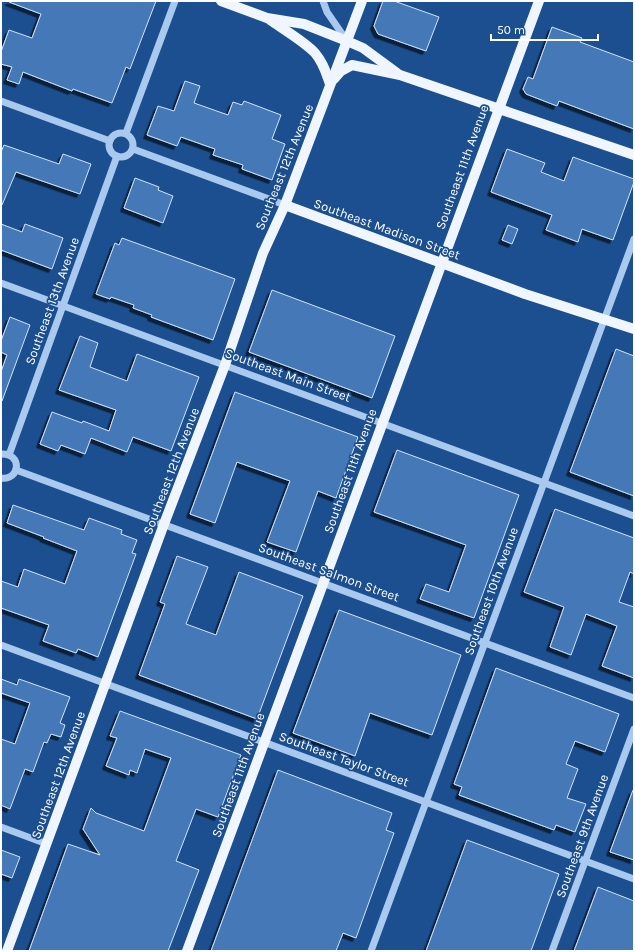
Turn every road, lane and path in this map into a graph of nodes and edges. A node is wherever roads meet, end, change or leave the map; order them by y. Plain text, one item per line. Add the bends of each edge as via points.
1 (175, 1) edge
2 (221, 1) edge
3 (323, 1) edge
4 (362, 1) edge
5 (539, 1) edge
6 (267, 18) junction
7 (347, 41) junction
8 (400, 75) junction
9 (330, 84) junction
10 (1, 101) edge
11 (498, 108) junction
12 (126, 133) junction
13 (110, 141) junction
14 (133, 149) junction
15 (634, 155) edge
16 (117, 156) junction
17 (285, 205) junction
18 (634, 239) edge
19 (441, 263) junction
20 (1, 283) edge
21 (63, 306) junction
22 (604, 320) junction
23 (634, 329) edge
24 (225, 365) junction
25 (382, 423) junction
26 (1, 454) edge
27 (9, 455) junction
28 (16, 470) junction
29 (1, 478) edge
30 (543, 483) junction
31 (634, 516) edge
32 (164, 524) junction
33 (323, 583) junction
34 (485, 643) junction
35 (1, 645) edge
36 (106, 684) junction
37 (634, 698) edge
38 (634, 729) edge
39 (264, 742) junction
40 (426, 802) junction
41 (1, 827) edge
42 (47, 844) junction
43 (585, 861) junction
44 (634, 879) edge
45 (7, 951) edge
46 (187, 951) edge
47 (371, 951) edge
48 (552, 951) edge

1 - 12 street
2 - 6 main road
3 - 7 street via 331,19
4 - 7 main road, Southeast 12th Avenue
5 - 11 main road, Southeast 11th Avenue
6 - 7 main road via 304,24
6 - 9 main road via 316,54
7 - 8 main road via 363,48
7 - 9 main road, Southeast 12th Avenue
8 - 9 main road via 352,65 341,71
8 - 11 main road
9 - 17 main road, Southeast 12th Avenue
10 - 13 street
11 - 15 main road
11 - 19 main road, Southeast 11th Avenue
12 - 13 street via 116,134
12 - 14 street via 133,140
13 - 16 street via 110,150
14 - 16 street via 126,156
14 - 17 street, Southeast Madison Street
16 - 21 street, Southeast 13th Avenue
17 - 19 main road, Southeast Madison Street
17 - 24 main road, Southeast 12th Avenue via 263,253
18 - 22 street, Southeast 10th Avenue
19 - 22 main road, Southeast Madison Street
19 - 25 main road, Southeast 11th Avenue
20 - 21 street, Southeast Main Street
21 - 24 street, Southeast Main Street
21 - 27 street, Southeast 13th Avenue
22 - 23 main road, Southeast Madison Street
22 - 30 street, Southeast 10th Avenue
24 - 25 street, Southeast Main Street
24 - 32 main road, Southeast 12th Avenue
25 - 30 street, Southeast Main Street
25 - 33 main road, Southeast 11th Avenue
26 - 27 street
27 - 28 street via 16,463
28 - 29 street via 8,478
28 - 32 street, Southeast Salmon Street
30 - 31 street, Southeast Main Street
30 - 34 street, Southeast 10th Avenue
32 - 33 street, Southeast Salmon Street
32 - 36 main road, Southeast 12th Avenue
33 - 34 street, Southeast Salmon Street
33 - 39 main road, Southeast 11th Avenue
34 - 37 street, Southeast Salmon Street
34 - 40 street, Southeast 10th Avenue
35 - 36 street, Southeast Taylor Street
36 - 39 street, Southeast Taylor Street
36 - 42 main road, Southeast 12th Avenue
38 - 43 street, Southeast 9th Avenue
39 - 40 street, Southeast Taylor Street
39 - 46 main road, Southeast 11th Avenue
40 - 43 street, Southeast Taylor Street
40 - 47 street, Southeast 10th Avenue
41 - 42 street
42 - 45 main road, Southeast 12th Avenue
43 - 44 street, Southeast Taylor Street
43 - 48 street, Southeast 9th Avenue

